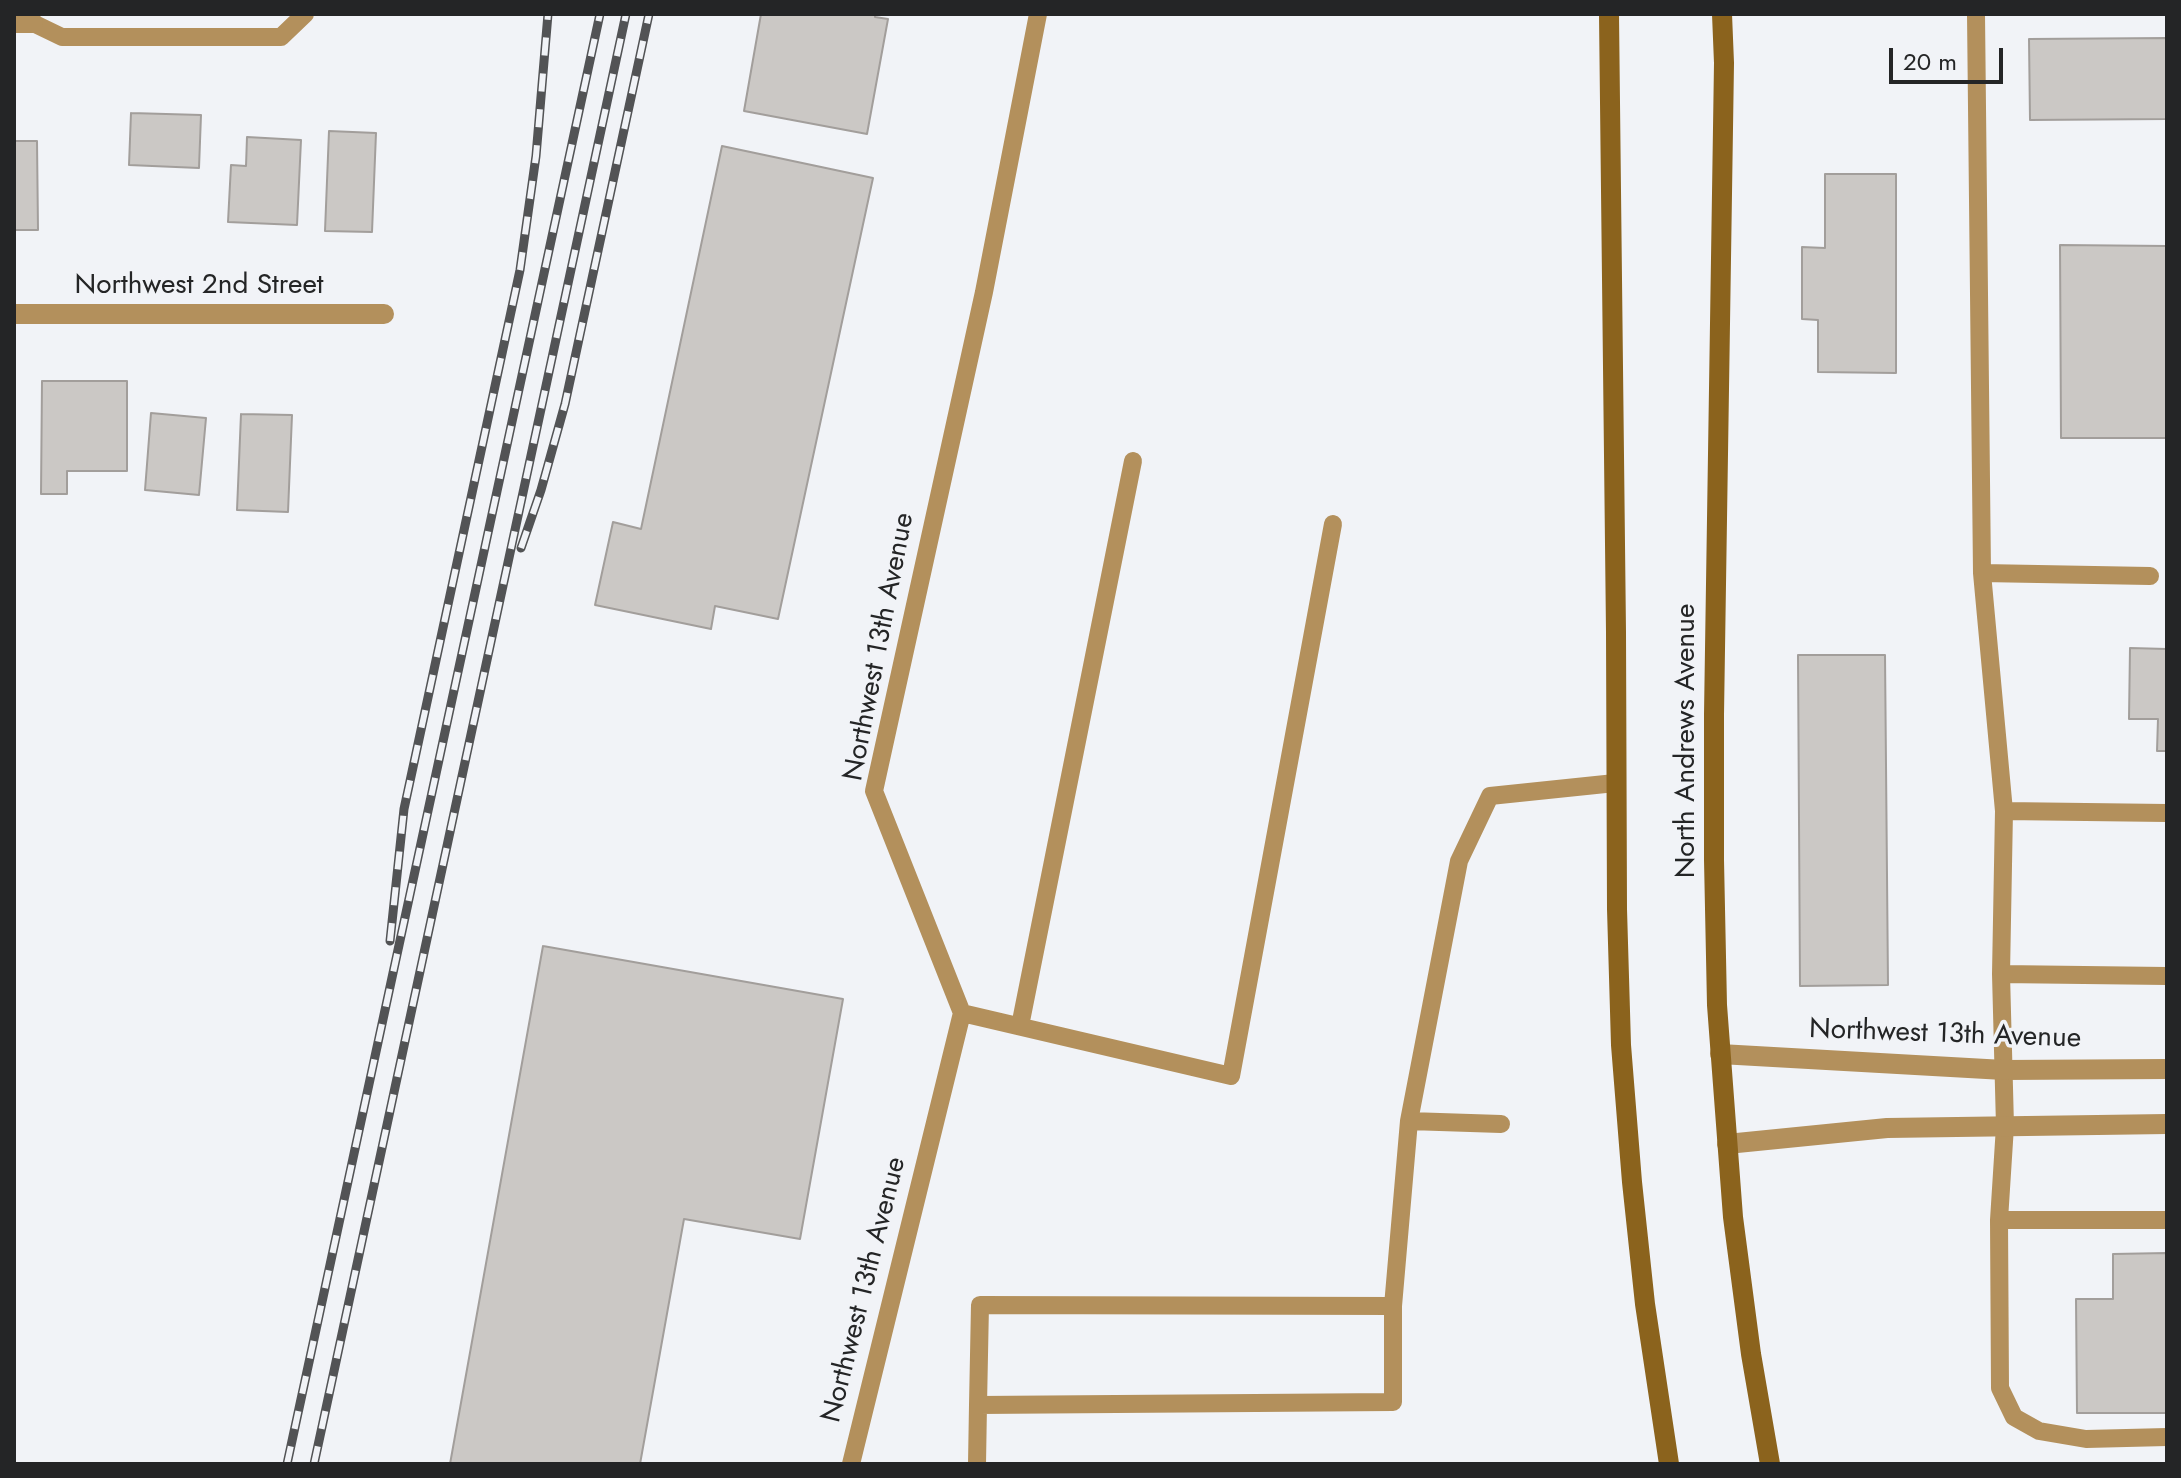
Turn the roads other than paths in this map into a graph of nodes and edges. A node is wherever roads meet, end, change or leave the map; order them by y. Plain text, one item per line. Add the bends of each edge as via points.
1 (305, 14) edge
2 (1038, 14) edge
3 (1609, 14) edge
4 (1722, 14) edge
5 (1976, 14) edge
6 (23, 23) edge
7 (14, 314) edge
8 (384, 314) dead end
9 (1133, 461) dead end
10 (1333, 524) dead end
11 (1982, 573) junction
12 (2150, 576) dead end
13 (1615, 783) junction
14 (2004, 811) junction
15 (2167, 813) edge
16 (2001, 974) junction
17 (2167, 976) edge
18 (962, 1013) junction
19 (1020, 1026) junction
20 (1720, 1054) junction
21 (2167, 1069) edge
22 (2004, 1070) junction
23 (1409, 1121) junction
24 (1501, 1124) dead end
25 (2167, 1124) edge
26 (2005, 1126) junction
27 (1727, 1144) junction
28 (1999, 1220) junction
29 (2167, 1220) edge
30 (1393, 1306) junction
31 (978, 1405) junction
32 (2167, 1437) edge
33 (851, 1464) edge
34 (977, 1464) edge
35 (1669, 1464) edge
36 (1770, 1464) edge

1 - 6 lane via 281,37 62,37
2 - 18 lane, Northwest 13th Avenue via 984,292 874,791
3 - 13 main road
4 - 20 main road, North Andrews Avenue via 1714,845
5 - 11 lane
7 - 8 street, Northwest 2nd Street
9 - 19 lane
10 - 19 lane via 1231,1076
11 - 12 lane
11 - 14 lane
13 - 23 lane via 1490,796 1459,861
13 - 35 main road via 1621,1045 1645,1304
14 - 15 lane
14 - 16 lane
16 - 17 lane
16 - 22 lane
18 - 19 lane
18 - 33 lane, Northwest 13th Avenue
20 - 22 street, Northwest 13th Avenue
20 - 27 main road, North Andrews Avenue
21 - 22 street, Northwest 13th Avenue
22 - 26 lane
23 - 24 lane
23 - 30 lane
25 - 26 street
26 - 27 street via 1887,1128
26 - 28 lane
27 - 36 main road, North Andrews Avenue via 1751,1354
28 - 29 lane
28 - 32 lane via 2000,1388 2014,1417 2039,1431 2086,1439
30 - 31 lane via 1393,1402
30 - 31 lane via 980,1305
31 - 34 lane

